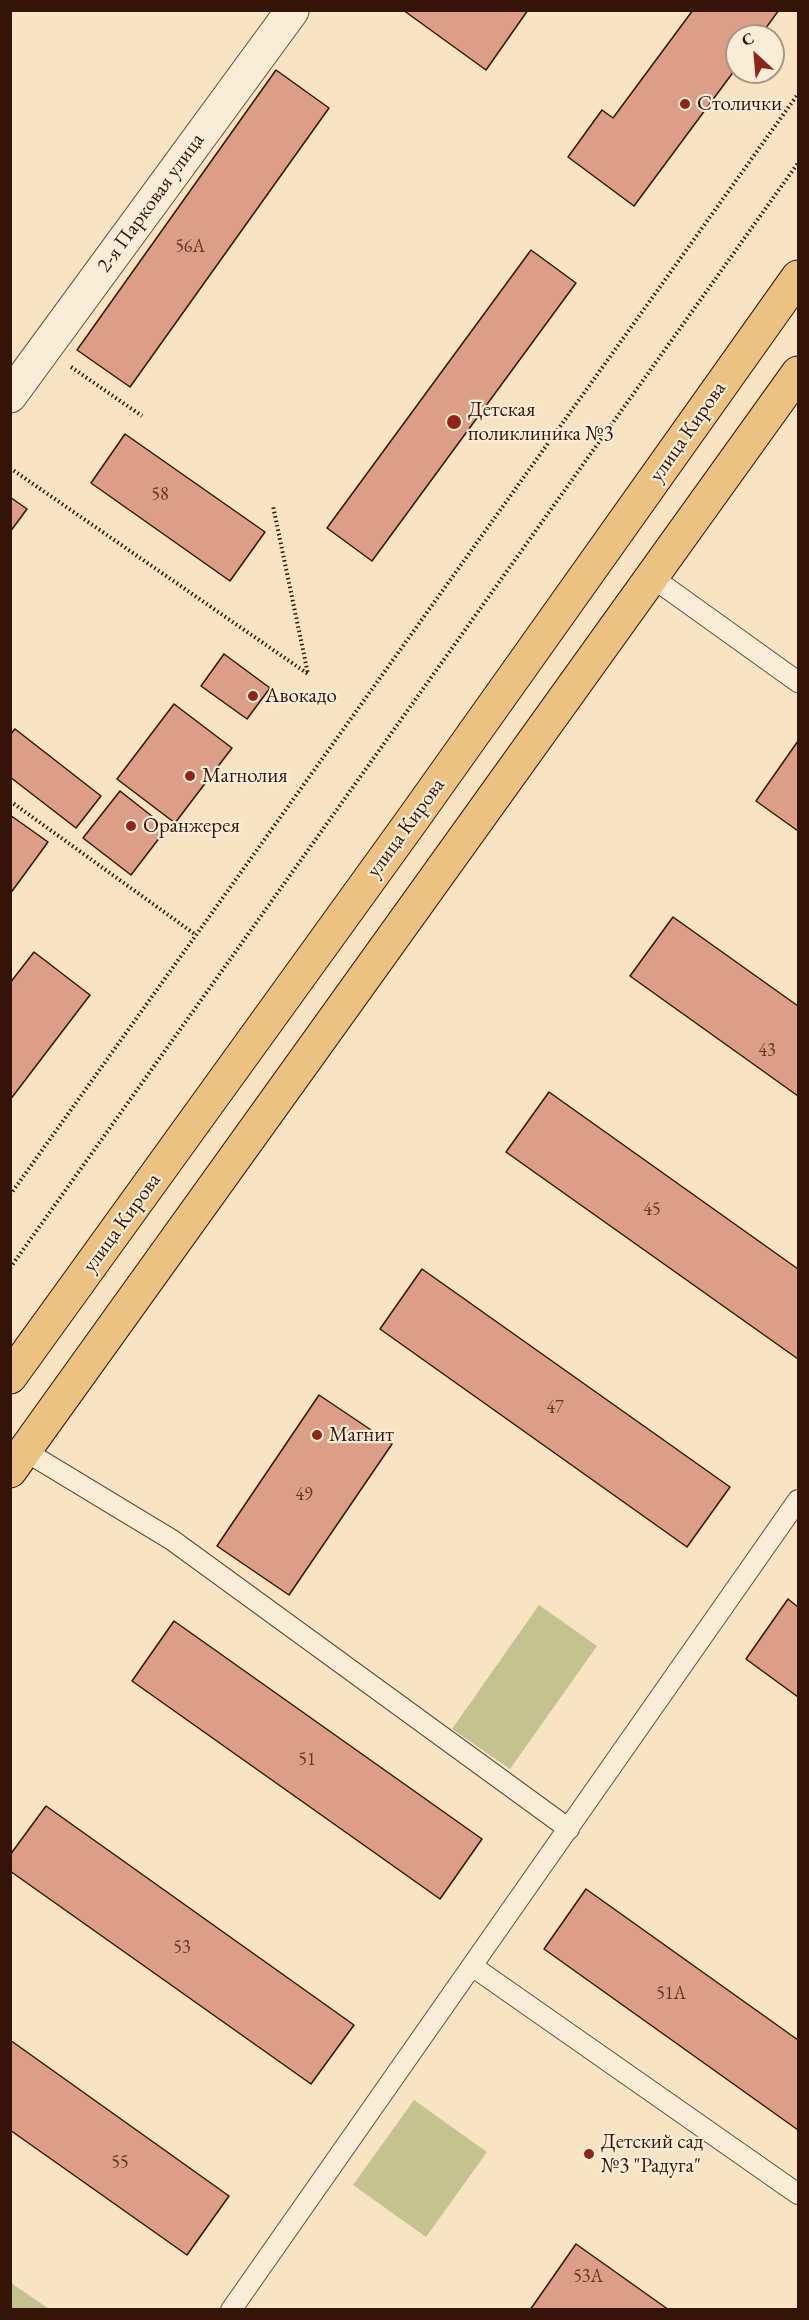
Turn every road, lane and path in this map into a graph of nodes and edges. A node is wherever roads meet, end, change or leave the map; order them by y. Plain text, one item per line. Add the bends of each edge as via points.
1 (292, 11) edge
2 (798, 94) edge
3 (798, 163) edge
4 (798, 277) edge
5 (23, 370) edge
6 (798, 373) edge
7 (142, 416) dead end
8 (10, 468) edge
9 (273, 506) dead end
10 (653, 578) junction
11 (798, 682) edge
12 (10, 801) edge
13 (196, 935) junction
14 (10, 1195) edge
15 (10, 1268) edge
16 (10, 1377) edge
17 (18, 1461) edge
18 (798, 1500) edge
19 (569, 1829) junction
20 (472, 1966) junction
21 (798, 2194) edge
22 (231, 2310) edge

1 - 5 street, 2-я Парковая улица
2 - 13 path
3 - 15 path
4 - 16 main road, улица Кирова
5 - 7 path
6 - 10 main road
8 - 9 path via 308,674
10 - 11 lane
10 - 17 main road
12 - 13 path
13 - 14 path
17 - 19 lane via 172,1540
18 - 19 lane
19 - 20 lane
20 - 21 lane
20 - 22 lane

